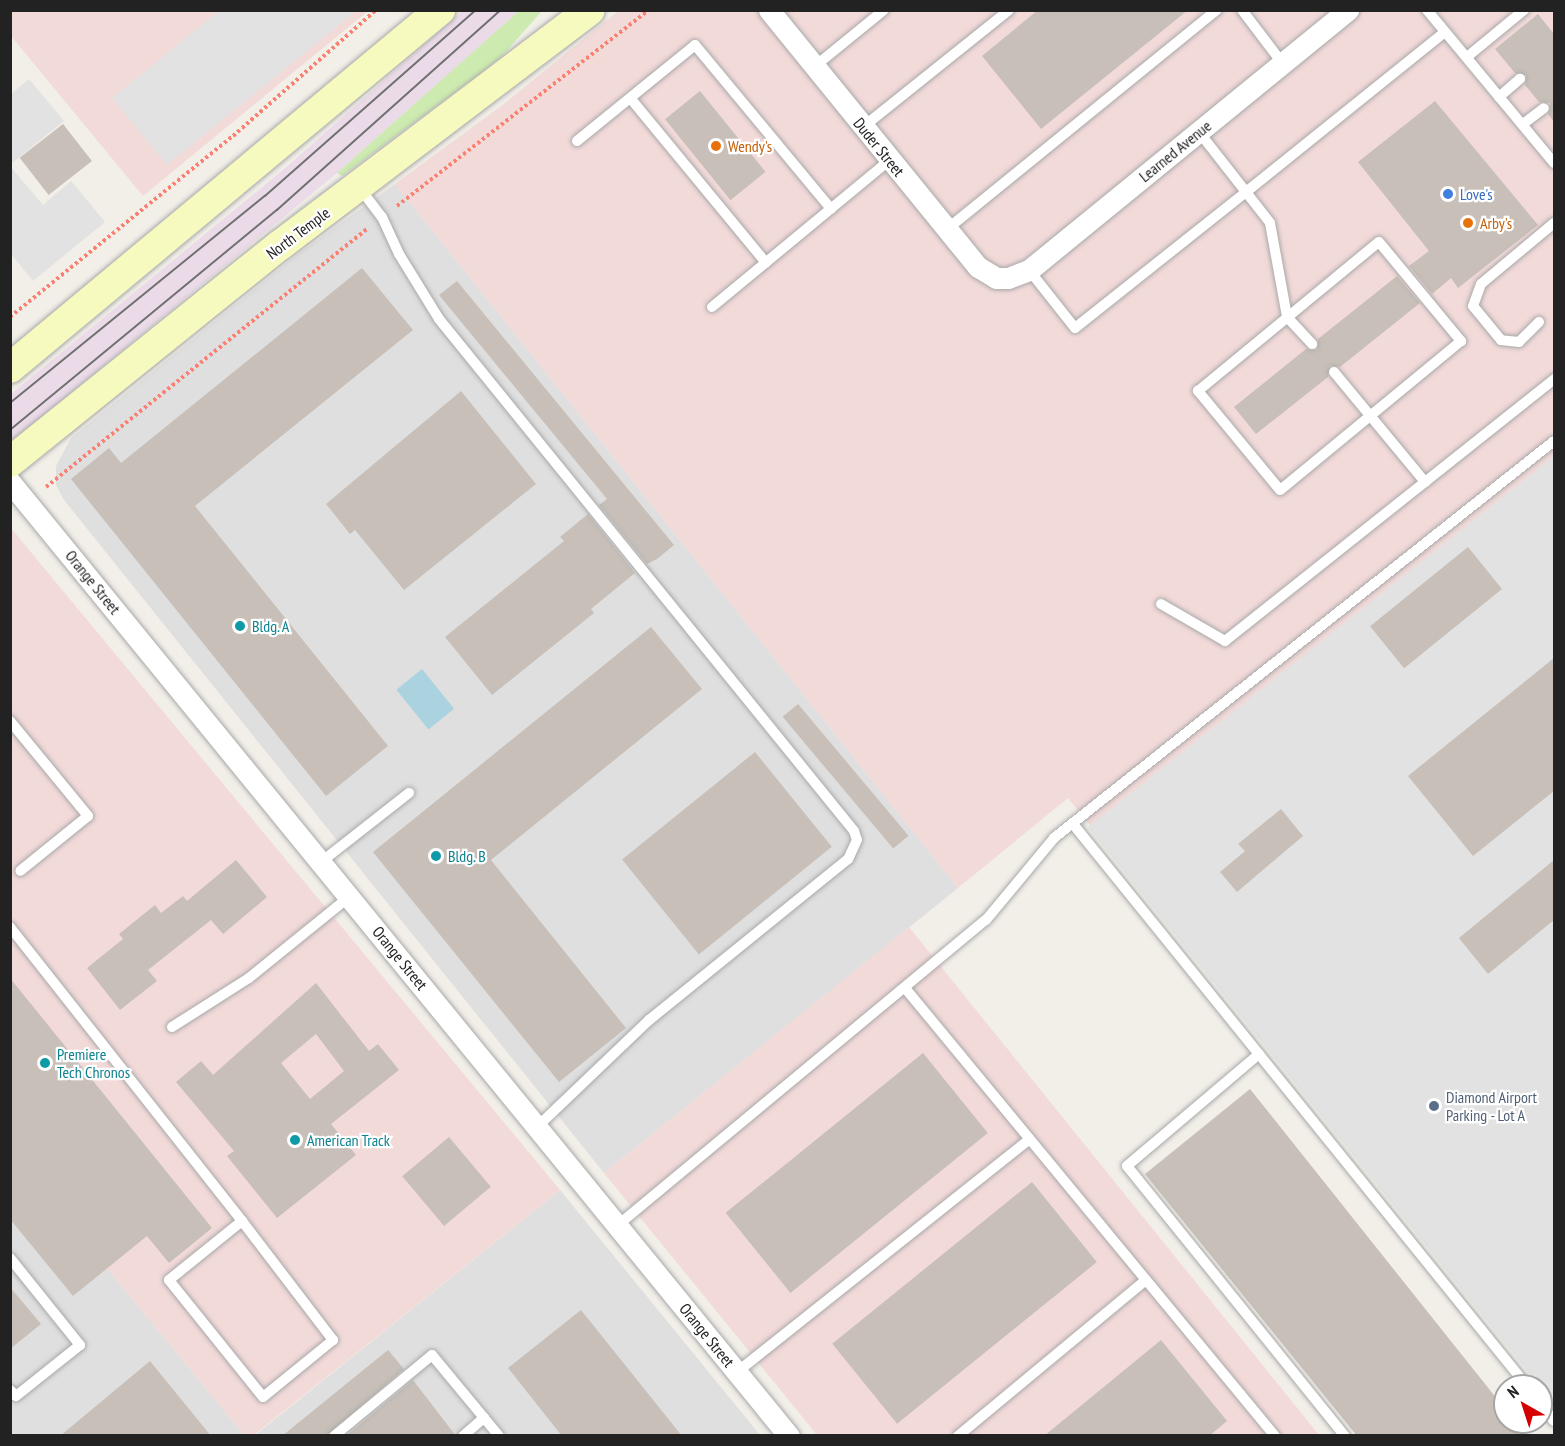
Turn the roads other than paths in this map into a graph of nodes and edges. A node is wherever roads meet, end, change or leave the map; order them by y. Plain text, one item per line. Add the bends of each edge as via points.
1 (440, 10) edge
2 (590, 10) edge
3 (769, 10) edge
4 (884, 10) edge
5 (1009, 10) edge
6 (1217, 10) edge
7 (1242, 10) edge
8 (1348, 10) edge
9 (1427, 10) edge
10 (1524, 10) edge
11 (1445, 32) junction
12 (1467, 57) junction
13 (1283, 64) junction
14 (814, 67) junction
15 (1520, 80) dead end
16 (1499, 97) junction
17 (631, 99) junction
18 (1544, 108) dead end
19 (1523, 124) junction
20 (863, 127) junction
21 (1199, 132) junction
22 (577, 141) dead end
23 (1553, 158) edge
24 (890, 160) junction
25 (359, 187) junction
26 (1246, 192) junction
27 (831, 209) junction
28 (1554, 223) edge
29 (946, 230) junction
30 (766, 263) junction
31 (1029, 270) junction
32 (996, 278) joint
33 (712, 308) dead end
34 (1287, 317) junction
35 (1539, 322) dead end
36 (1312, 344) dead end
37 (10, 368) edge
38 (1334, 372) dead end
39 (1554, 379) edge
40 (1370, 415) junction
41 (1554, 441) edge
42 (10, 462) edge
43 (10, 482) edge
44 (1425, 482) junction
45 (1161, 604) dead end
46 (10, 721) edge
47 (409, 793) dead end
48 (1073, 824) junction
49 (321, 862) junction
50 (21, 871) dead end
51 (350, 897) junction
52 (10, 927) edge
53 (905, 988) junction
54 (172, 1027) dead end
55 (1259, 1054) junction
56 (538, 1126) junction
57 (1030, 1139) junction
58 (242, 1221) junction
59 (618, 1225) junction
60 (10, 1258) edge
61 (1146, 1280) junction
62 (737, 1372) junction
63 (1517, 1374) edge
64 (10, 1390) edge
65 (484, 1418) junction
66 (1272, 1434) edge
67 (334, 1436) edge
68 (463, 1436) edge
69 (499, 1436) edge
70 (789, 1436) edge
71 (958, 1436) edge
72 (1345, 1436) edge

1 - 37 main road
2 - 25 main road, North Temple
3 - 14 street, Duder Street
4 - 14 lane
5 - 20 lane
6 - 29 lane
7 - 13 lane
8 - 13 street, Learned Avenue
9 - 11 lane
10 - 12 lane
11 - 12 lane
11 - 26 lane
12 - 16 lane
13 - 21 street, Learned Avenue
14 - 20 street, Duder Street
15 - 16 lane
16 - 19 lane
17 - 22 lane
17 - 27 lane via 695,45
17 - 30 lane
18 - 19 lane
19 - 23 lane
20 - 24 street, Duder Street
21 - 26 lane
21 - 31 street, Learned Avenue
24 - 27 lane
24 - 29 street, Duder Street
25 - 42 main road, North Temple
25 - 56 lane via 382,217 399,254 439,319 855,831 857,840 848,859 649,1020
26 - 31 lane via 1075,328
26 - 34 lane via 1270,223
27 - 30 lane
28 - 35 lane via 1481,284 1473,306 1501,340 1519,342
29 - 32 street, Duder Street via 978,267
30 - 33 lane
31 - 32 street, Learned Avenue
34 - 36 lane
34 - 40 lane via 1198,391 1280,490
34 - 40 lane via 1379,242 1461,341
38 - 40 lane
39 - 44 lane
40 - 44 lane
41 - 48 lane
43 - 49 street, Orange Street
44 - 45 lane via 1225,641
46 - 50 lane via 88,816
47 - 49 lane
48 - 53 lane via 1054,838 986,920
48 - 55 lane
49 - 51 street, Orange Street
51 - 54 lane via 249,978
51 - 56 street, Orange Street
52 - 58 lane
53 - 57 lane
53 - 59 lane
55 - 63 lane
55 - 72 lane via 1127,1166
56 - 59 street, Orange Street
57 - 61 lane
57 - 62 lane
58 - 58 lane via 333,1340 263,1397 170,1280
59 - 62 street, Orange Street
60 - 64 lane via 80,1345 16,1396
61 - 66 lane
61 - 71 lane
62 - 70 street, Orange Street
65 - 67 lane via 432,1355
65 - 68 lane
65 - 69 lane

